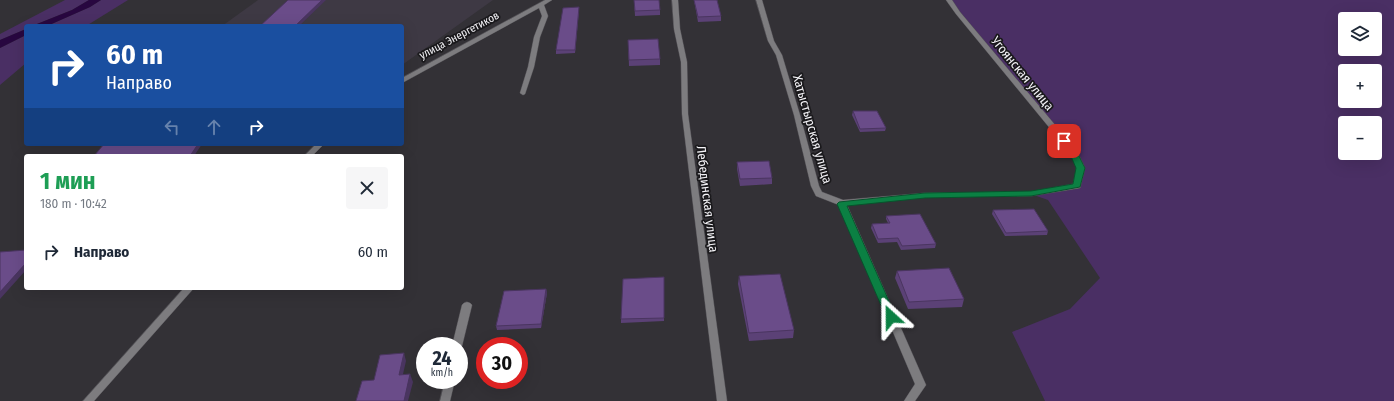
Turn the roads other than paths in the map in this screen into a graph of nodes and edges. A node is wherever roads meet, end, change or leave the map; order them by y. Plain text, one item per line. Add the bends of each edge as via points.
1 (549, 0) edge
2 (675, 0) edge
3 (759, 0) edge
4 (950, 0) edge
5 (541, 5) junction
6 (404, 80) edge
7 (523, 93) dead end
8 (318, 146) edge
9 (310, 154) edge
10 (842, 204) junction
11 (187, 290) edge
12 (467, 305) dead end
13 (459, 337) edge
14 (448, 389) edge
15 (88, 401) edge
16 (445, 401) edge
17 (722, 401) edge
18 (909, 401) edge

1 - 5 street, улица Энергетиков
2 - 17 street, Лебединская улица via 677,29 684,62 685,114
3 - 10 street, Хатыстырская улица via 771,41 779,55 815,186 819,194
4 - 10 street, Угоянская улица via 1074,153 1080,168 1077,186 1031,194 925,196
5 - 6 street, улица Энергетиков
5 - 7 street via 545,16
8 - 9 street
10 - 18 street via 921,385
11 - 15 street
12 - 13 street
14 - 16 street

